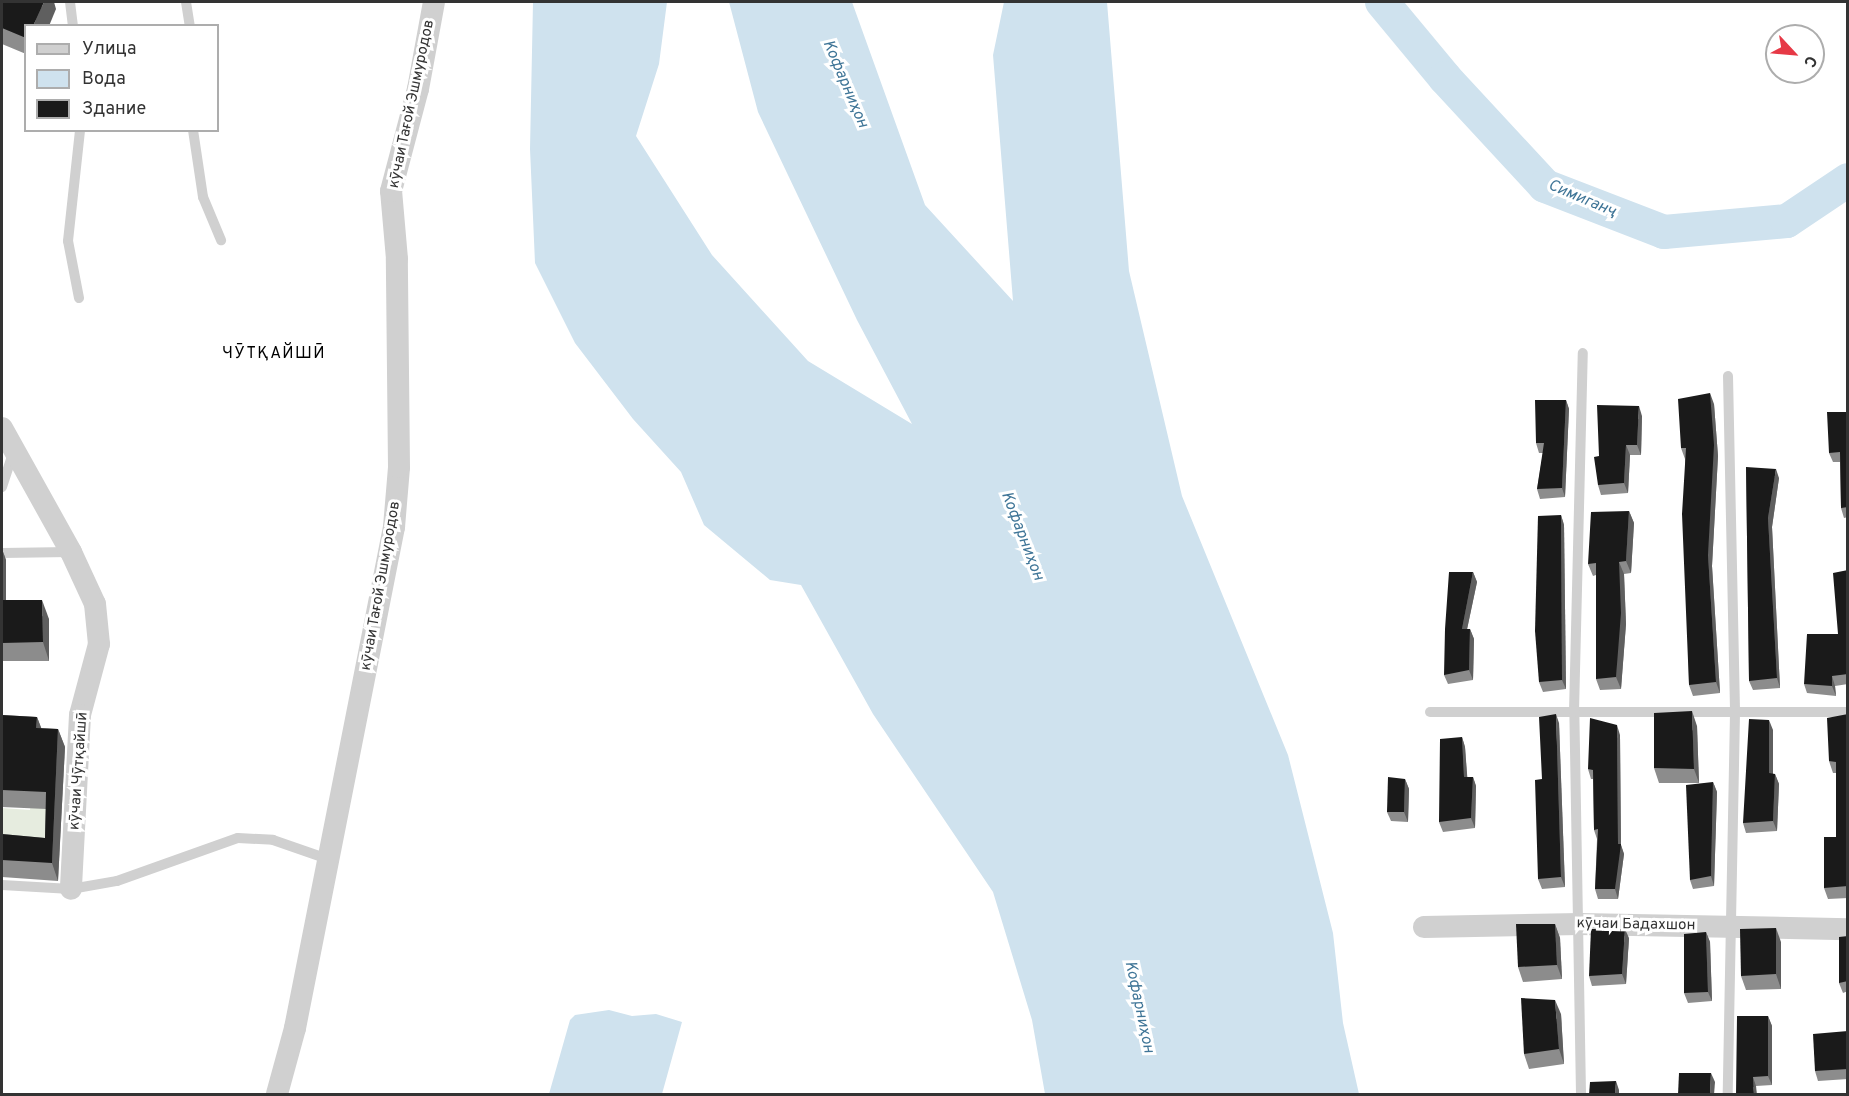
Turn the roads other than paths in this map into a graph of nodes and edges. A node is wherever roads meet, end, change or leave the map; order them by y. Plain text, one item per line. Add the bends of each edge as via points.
1 (70, 2) edge
2 (186, 2) edge
3 (434, 2) edge
4 (73, 24) edge
5 (190, 24) edge
6 (80, 132) edge
7 (194, 132) edge
8 (221, 240) dead end
9 (79, 298) dead end
10 (1583, 353) dead end
11 (1728, 376) dead end
12 (2, 428) edge
13 (14, 451) junction
14 (2, 487) edge
15 (71, 552) junction
16 (2, 553) edge
17 (1430, 712) dead end
18 (1574, 712) junction
19 (1848, 712) edge
20 (1735, 713) junction
21 (328, 858) junction
22 (2, 885) edge
23 (71, 889) junction
24 (1580, 924) junction
25 (1732, 926) junction
26 (1424, 927) dead end
27 (1848, 929) edge
28 (277, 1095) edge
29 (1581, 1095) edge
30 (1728, 1095) edge

1 - 4 lane
2 - 5 lane
3 - 21 street, кӯчаи Тағой Эшмуродов via 418,88 391,191 397,271 399,467 394,527
6 - 9 lane via 68,241
7 - 8 lane via 203,197
10 - 18 lane
11 - 20 lane
12 - 13 street, кӯчаи Чӯтқайшӣ
13 - 14 lane
13 - 15 street, кӯчаи Чӯтқайшӣ
15 - 16 lane
15 - 23 street, кӯчаи Чӯтқайшӣ via 95,604 99,644 80,715
17 - 18 lane
18 - 20 lane
18 - 24 lane
19 - 20 lane
20 - 25 lane
21 - 23 lane via 273,840 238,838 117,881
21 - 28 street, кӯчаи Тағой Эшмуродов via 295,1028
22 - 23 lane
24 - 25 street, кӯчаи Бадахшон
24 - 26 street, кӯчаи Бадахшон
24 - 29 lane
25 - 27 street, кӯчаи Бадахшон
25 - 30 lane

